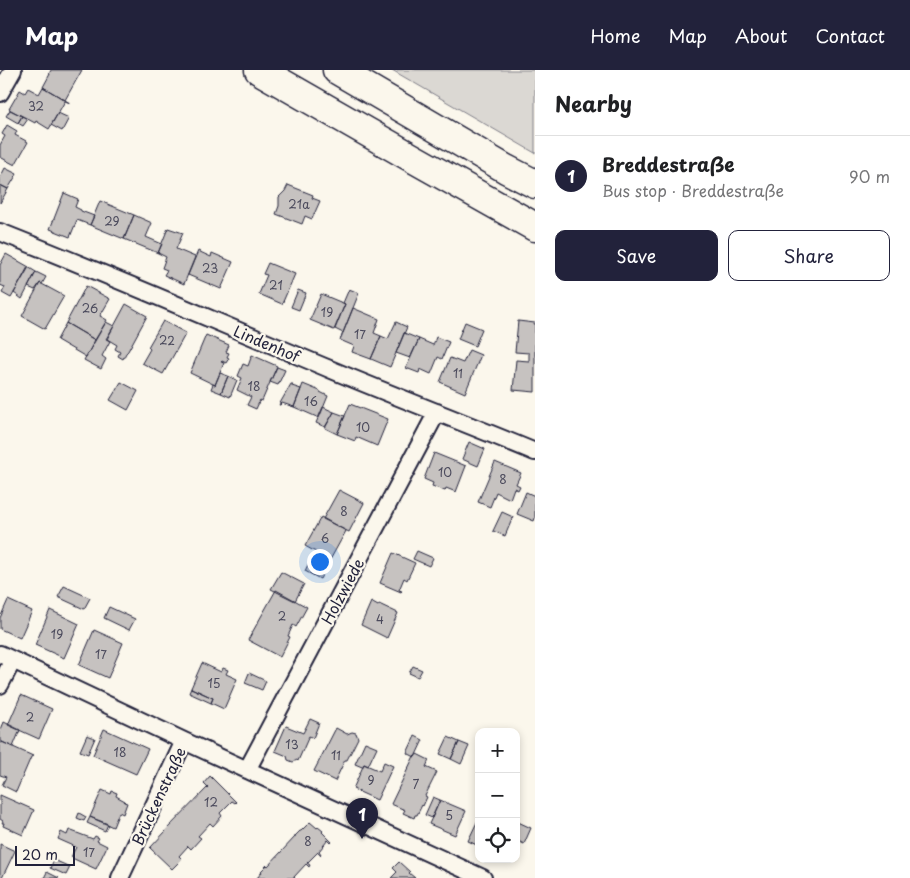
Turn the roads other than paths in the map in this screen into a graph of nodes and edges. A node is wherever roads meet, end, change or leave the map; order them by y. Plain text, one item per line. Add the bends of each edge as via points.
1 (13, 70) edge
2 (259, 70) edge
3 (337, 70) edge
4 (0, 93) edge
5 (535, 184) edge
6 (535, 227) edge
7 (0, 232) edge
8 (437, 412) junction
9 (535, 452) edge
10 (6, 657) edge
11 (0, 685) edge
12 (184, 741) junction
13 (247, 770) junction
14 (120, 878) edge
15 (483, 878) edge

1 - 4 street
2 - 6 highway
3 - 5 highway
7 - 8 street, Lindenhof
8 - 9 street, Lindenhof
8 - 13 street, Holzwiede
10 - 11 street
10 - 12 street
12 - 13 street
12 - 14 street, Brückenstraße
13 - 15 street

